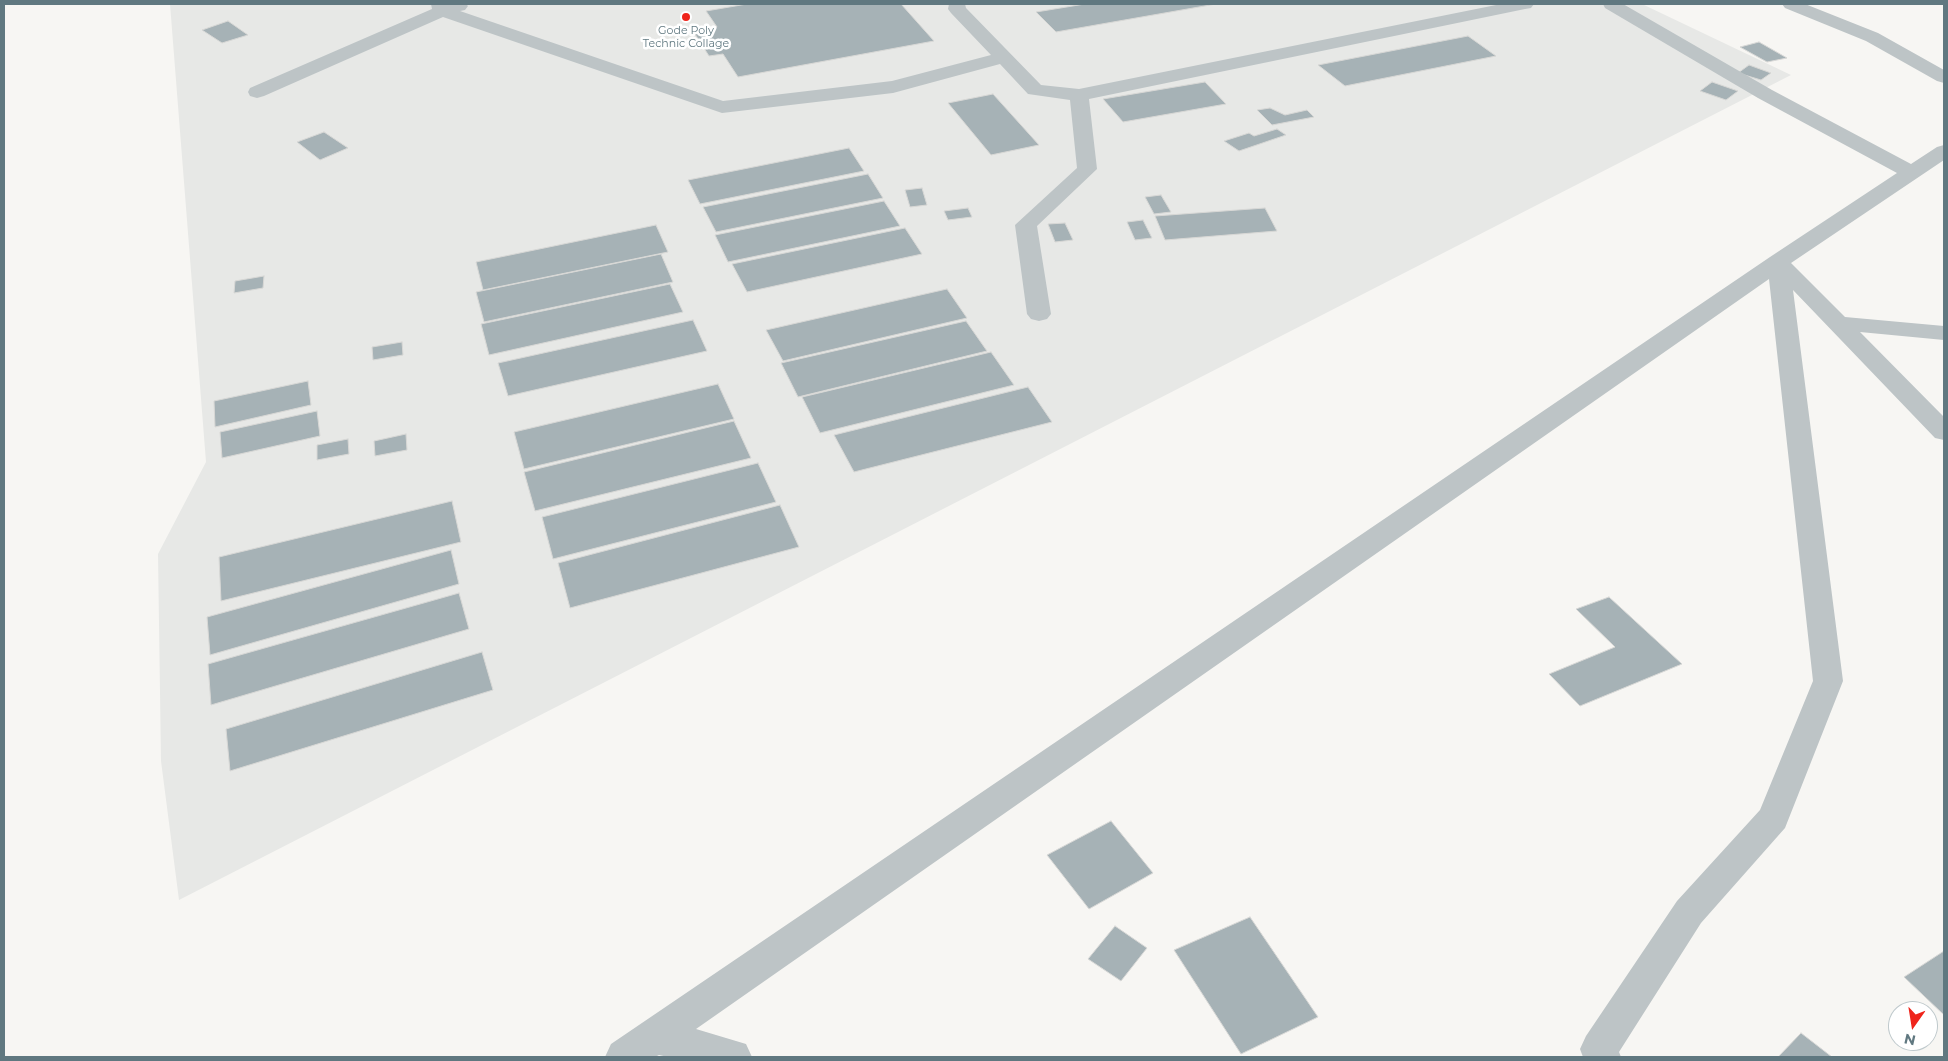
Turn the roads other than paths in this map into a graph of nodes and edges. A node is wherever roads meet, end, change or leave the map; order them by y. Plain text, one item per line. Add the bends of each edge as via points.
1 (468, 4) edge
2 (957, 4) edge
3 (1525, 4) edge
4 (1611, 4) edge
5 (1791, 4) edge
6 (441, 7) edge
7 (1004, 57) junction
8 (1944, 77) edge
9 (257, 92) dead end
10 (1079, 95) junction
11 (1944, 150) edge
12 (1911, 172) junction
13 (1778, 262) junction
14 (1039, 314) dead end
15 (1837, 323) junction
16 (1944, 333) edge
17 (1944, 432) edge
18 (655, 1036) junction
19 (624, 1057) edge
20 (733, 1057) edge
21 (1602, 1057) edge

1 - 6 street
2 - 7 street via 958,9
3 - 10 street
4 - 12 street via 1765,94
5 - 8 street via 1872,36
6 - 7 street via 722,107 893,87
6 - 9 street
7 - 10 street via 1036,90
10 - 14 street via 1087,168 1026,225
11 - 12 street
12 - 13 street
13 - 15 street
13 - 18 street
13 - 21 street via 1828,681 1773,818 1689,912 1599,1049
15 - 16 street
15 - 17 street
18 - 19 street
18 - 20 street

